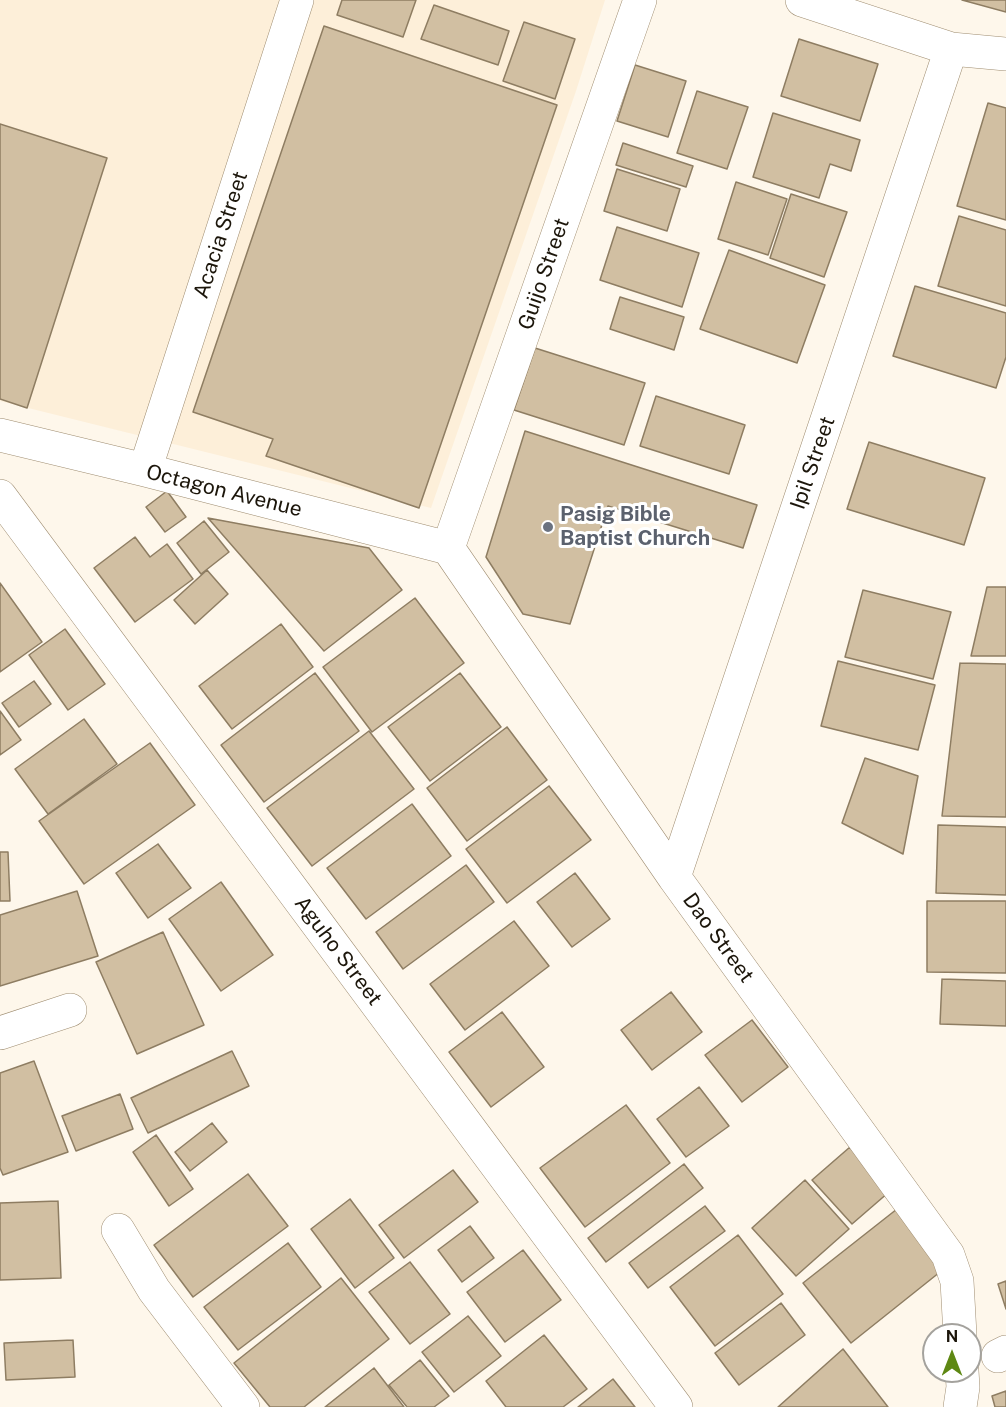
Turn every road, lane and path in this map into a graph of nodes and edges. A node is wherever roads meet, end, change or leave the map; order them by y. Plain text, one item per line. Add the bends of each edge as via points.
1 (297, 0) edge
2 (640, 0) edge
3 (802, 0) edge
4 (951, 49) junction
5 (1006, 54) edge
6 (0, 435) edge
7 (146, 470) junction
8 (0, 496) edge
9 (448, 549) junction
10 (674, 877) junction
11 (70, 1010) dead end
12 (0, 1033) edge
13 (117, 1230) dead end
14 (959, 1323) edge
15 (963, 1383) edge
16 (243, 1407) edge
17 (676, 1407) edge
18 (960, 1407) edge

1 - 7 street, Acacia Street
2 - 9 street, Guijo Street
3 - 4 street
4 - 5 street
4 - 10 street, Ipil Street
6 - 7 street, Octagon Avenue
7 - 9 street, Octagon Avenue
8 - 17 street, Aguho Street
9 - 10 street, Dao Street
10 - 14 street, Dao Street via 948,1255 957,1281
11 - 12 street
13 - 16 street via 154,1290
15 - 18 street

